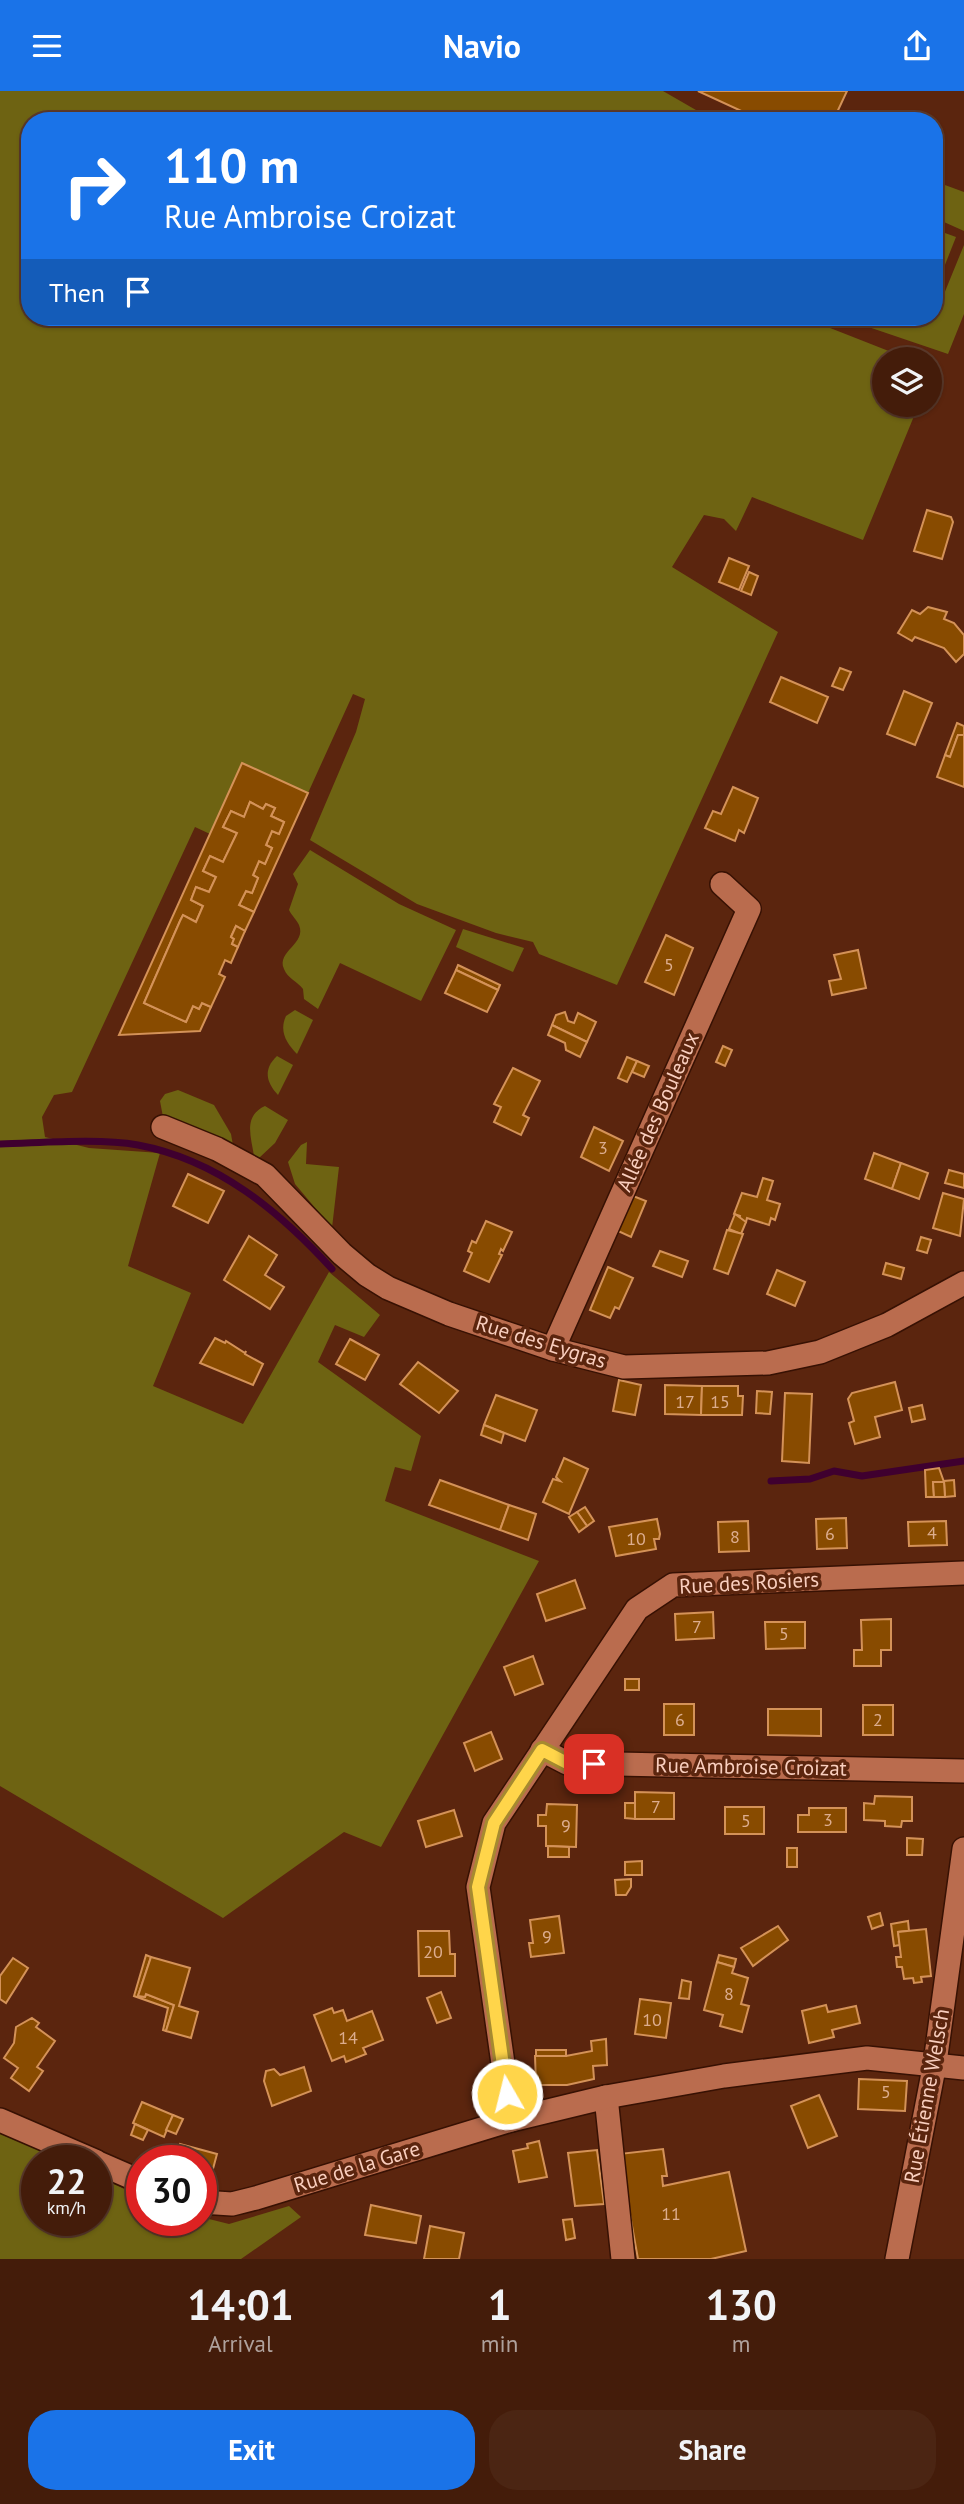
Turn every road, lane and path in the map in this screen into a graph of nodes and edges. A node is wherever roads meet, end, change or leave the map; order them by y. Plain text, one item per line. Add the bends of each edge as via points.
1 (722, 884) dead end
2 (163, 1127) dead end
3 (964, 1283) edge
4 (553, 1349) junction
5 (964, 1573) edge
6 (542, 1750) junction
7 (964, 1772) edge
8 (964, 1849) edge
9 (935, 2063) junction
10 (964, 2068) edge
11 (606, 2097) junction
12 (0, 2120) edge
13 (511, 2120) junction
14 (57, 2145) edge
15 (217, 2203) edge
16 (623, 2259) edge
17 (897, 2259) edge

1 - 4 street, Allée des Bouleaux via 749,909
2 - 4 street, Rue des Eygras via 265,1175 342,1254 388,1288
3 - 4 street, Rue des Eygras via 887,1325 820,1352 768,1363 624,1367
5 - 6 street, Rue des Rosiers via 673,1585 637,1609
6 - 7 street, Rue Ambroise Croizat via 567,1763
6 - 13 street, Rue des Rosiers via 494,1823 478,1887
8 - 9 street, Rue Étienne Welsch
9 - 10 street, Rue de la Gare
9 - 11 street, Rue de la Gare via 867,2058
9 - 17 street, Rue Étienne Welsch
11 - 13 street, Rue de la Gare
11 - 16 street
12 - 14 street
13 - 15 street, Rue de la Gare via 256,2198

